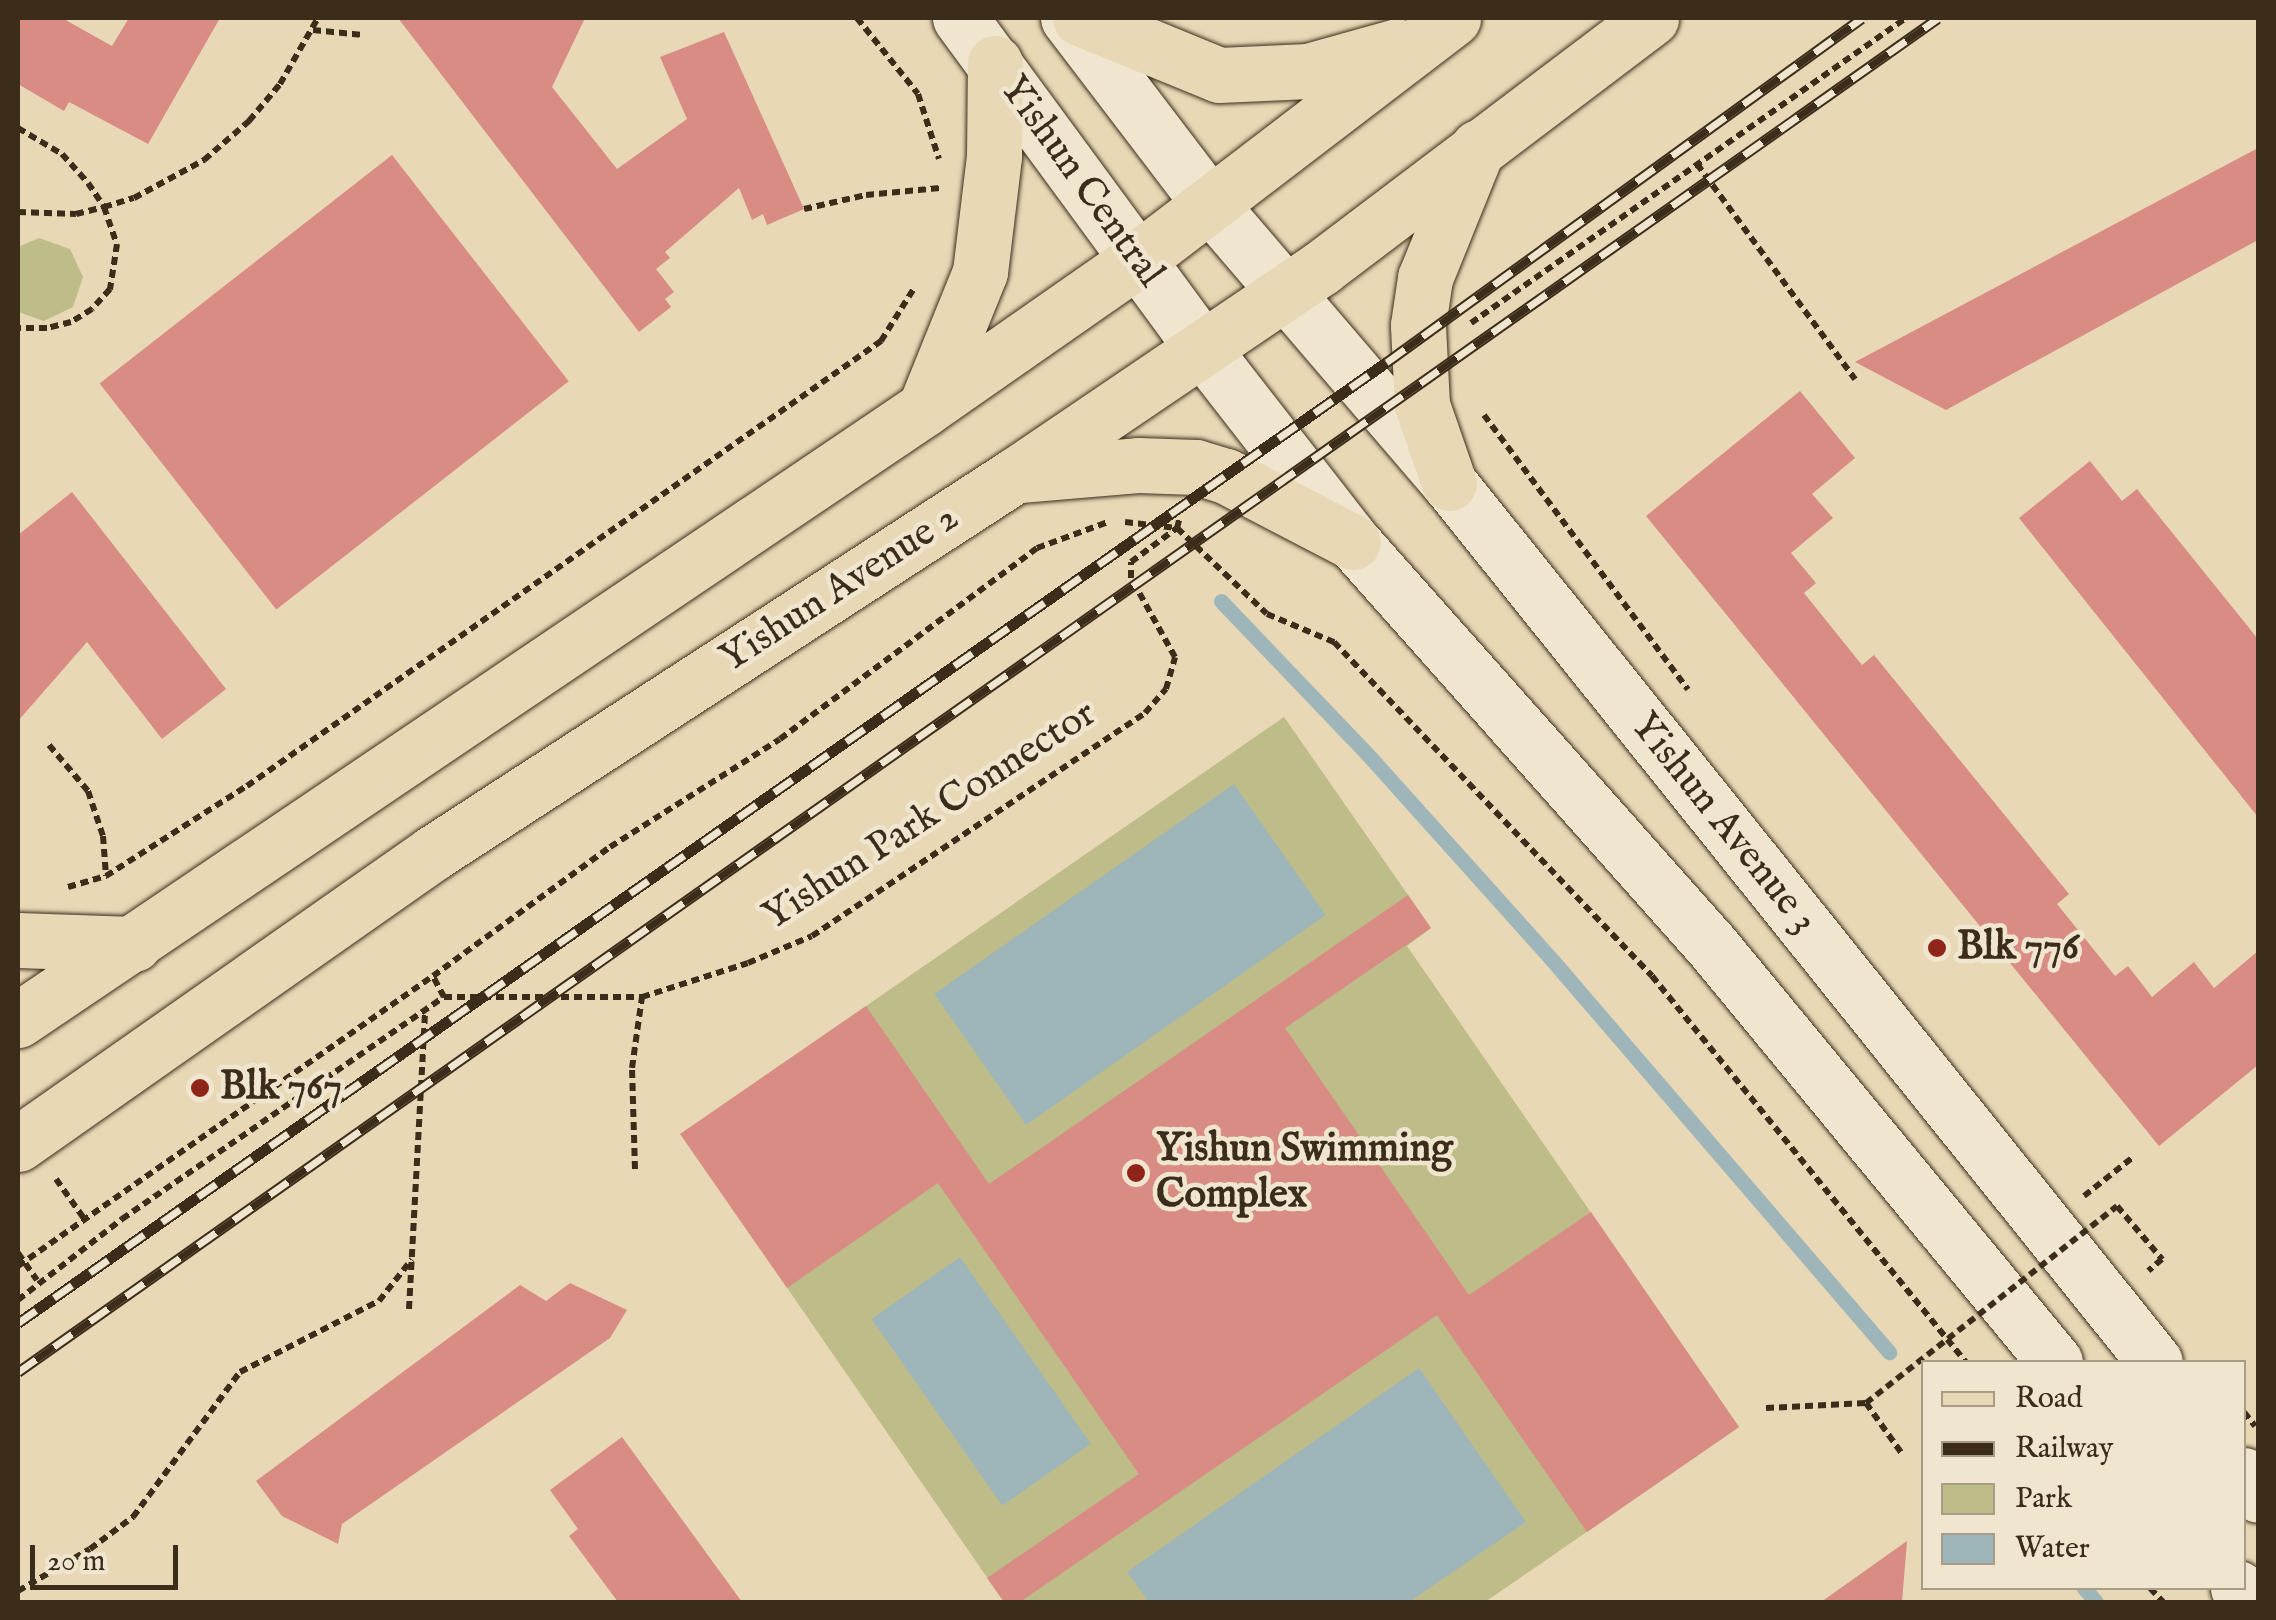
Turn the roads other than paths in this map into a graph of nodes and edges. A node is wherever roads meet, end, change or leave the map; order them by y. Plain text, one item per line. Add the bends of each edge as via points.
1 (960, 18) edge
2 (1068, 18) edge
3 (1080, 18) edge
4 (1650, 18) edge
5 (1439, 28) edge
6 (995, 63) junction
7 (1480, 144) junction
8 (1209, 203) junction
9 (1136, 260) junction
10 (1284, 291) junction
11 (1202, 348) junction
12 (925, 408) junction
13 (1014, 476) junction
14 (1449, 483) junction
15 (1353, 542) junction
16 (18, 940) edge
17 (134, 944) junction
18 (18, 1020) edge
19 (18, 1144) edge
20 (2053, 1360) edge
21 (2153, 1360) edge

1 - 6 main road, Yishun Central
2 - 8 main road
3 - 5 main road via 1220,75 1308,71
4 - 7 main road, Yishun Avenue 2
5 - 8 main road
6 - 9 main road, Yishun Central
6 - 12 main road via 994,157 980,272
7 - 10 main road, Yishun Avenue 2
7 - 14 main road via 1425,278 1418,325 1422,404
8 - 9 main road
8 - 10 main road
9 - 11 main road, Yishun Central
9 - 12 main road
10 - 11 main road, Yishun Avenue 2
10 - 14 main road, Yishun Avenue 3
11 - 13 main road, Yishun Avenue 2
11 - 15 main road
12 - 17 main road
13 - 15 main road via 1196,467
13 - 19 main road, Yishun Avenue 2 via 433,853
14 - 21 main road, Yishun Avenue 3
15 - 20 main road via 1712,946
16 - 17 main road
17 - 18 main road

